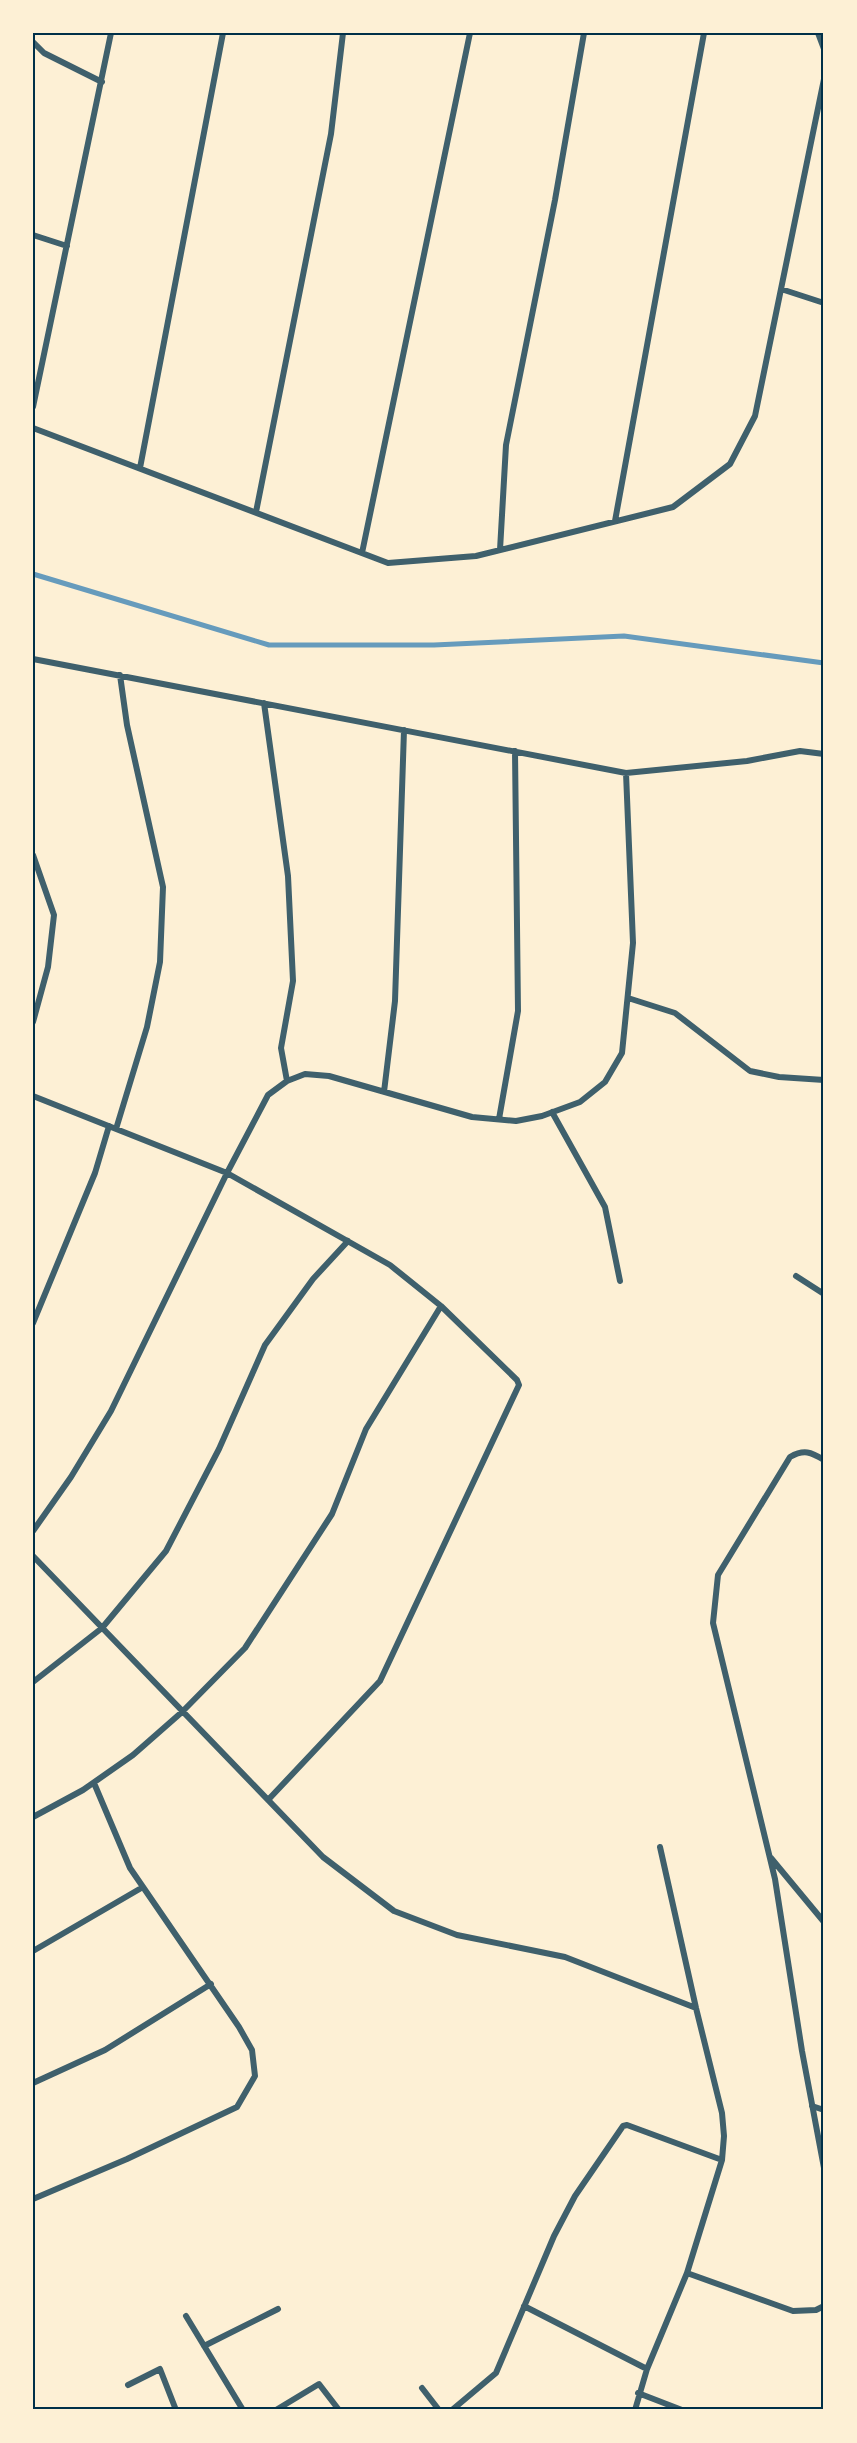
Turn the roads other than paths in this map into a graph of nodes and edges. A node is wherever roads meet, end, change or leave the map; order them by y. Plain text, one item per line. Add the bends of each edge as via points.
1 (111, 33) edge
2 (223, 33) edge
3 (343, 33) edge
4 (470, 33) edge
5 (584, 33) edge
6 (704, 33) edge
7 (818, 33) edge
8 (33, 42) edge
9 (824, 49) edge
10 (824, 79) edge
11 (102, 82) junction
12 (33, 235) edge
13 (67, 246) junction
14 (781, 289) junction
15 (824, 303) edge
16 (33, 406) edge
17 (33, 428) edge
18 (140, 468) junction
19 (256, 512) junction
20 (615, 521) junction
21 (500, 550) junction
22 (362, 553) junction
23 (33, 658) edge
24 (120, 675) junction
25 (264, 703) junction
26 (404, 730) junction
27 (515, 752) junction
28 (824, 754) edge
29 (627, 773) junction
30 (33, 855) edge
31 (628, 998) junction
32 (33, 1022) edge
33 (824, 1080) edge
34 (287, 1081) junction
35 (384, 1092) junction
36 (33, 1096) edge
37 (552, 1112) junction
38 (499, 1119) junction
39 (113, 1128) junction
40 (227, 1173) junction
41 (348, 1241) junction
42 (796, 1276) dead end
43 (620, 1281) dead end
44 (824, 1294) edge
45 (441, 1306) junction
46 (33, 1323) edge
47 (824, 1460) edge
48 (33, 1531) edge
49 (33, 1556) edge
50 (102, 1628) junction
51 (33, 1682) edge
52 (182, 1712) junction
53 (94, 1782) junction
54 (268, 1800) junction
55 (33, 1817) edge
56 (660, 1847) dead end
57 (769, 1856) junction
58 (143, 1887) junction
59 (824, 1922) edge
60 (33, 1950) edge
61 (211, 1984) junction
62 (696, 2008) junction
63 (33, 2083) edge
64 (812, 2106) junction
65 (824, 2110) edge
66 (722, 2160) junction
67 (824, 2168) edge
68 (33, 2199) edge
69 (687, 2273) junction
70 (524, 2306) junction
71 (824, 2306) edge
72 (278, 2309) dead end
73 (186, 2316) dead end
74 (204, 2346) junction
75 (647, 2369) junction
76 (128, 2385) dead end
77 (422, 2388) dead end
78 (638, 2393) junction
79 (176, 2410) edge
80 (243, 2410) edge
81 (276, 2410) edge
82 (339, 2410) edge
83 (439, 2410) edge
84 (453, 2410) edge
85 (635, 2410) edge
86 (682, 2410) edge

1 - 11 street
2 - 18 street
3 - 19 street via 331,134
4 - 22 street
5 - 21 street via 506,445
6 - 20 street
7 - 9 street
8 - 11 street via 44,53
10 - 14 street
11 - 13 street
12 - 13 street
13 - 16 street
14 - 15 street
14 - 20 street via 755,416 730,464 673,507
17 - 18 street
18 - 19 street
19 - 22 street
20 - 21 street
21 - 22 street via 477,556 387,562
23 - 24 street
24 - 25 street
24 - 39 street via 126,725 163,887 156,984 147,1027
25 - 26 street
25 - 34 street via 288,876 294,981 281,1048
26 - 27 street
26 - 35 street via 395,1001
27 - 29 street
27 - 38 street via 518,1011
28 - 29 street via 800,751 747,761
29 - 31 street via 633,943
30 - 32 street via 54,915 48,967
31 - 33 street via 675,1012 750,1071
31 - 37 street via 622,1053 605,1082 580,1102
34 - 35 street via 305,1074 329,1076
34 - 40 street via 268,1095
35 - 38 street via 472,1117
36 - 39 street
37 - 38 street via 516,1121
37 - 43 street via 605,1207
39 - 40 street
39 - 46 street
40 - 41 street
40 - 48 street via 111,1411
41 - 45 street via 390,1265
41 - 50 street via 312,1279 265,1345 219,1449 166,1551
42 - 44 street
45 - 52 street via 366,1429 332,1514 245,1648
45 - 54 street via 518,1380 519,1390 380,1681
47 - 57 street via 810,1452 790,1457 718,1575 713,1623
49 - 50 street
50 - 51 street
50 - 52 street
52 - 53 street via 133,1755
52 - 54 street
53 - 55 street
53 - 58 street via 130,1868
54 - 62 street via 323,1857 394,1911 457,1935 565,1957
56 - 62 street
57 - 59 street
57 - 64 street
58 - 60 street
58 - 61 street
61 - 63 street via 105,2050
61 - 68 street via 252,2050 255,2076 237,2106
62 - 66 street via 722,2113
64 - 65 street
64 - 67 street
66 - 69 street
66 - 70 street via 623,2126 569,2207
69 - 71 street via 793,2311
69 - 75 street
70 - 75 street
70 - 84 street via 496,2373
72 - 74 street
73 - 74 street
74 - 80 street
75 - 78 street
76 - 79 street via 160,2369
77 - 83 street
78 - 85 street
78 - 86 street
81 - 82 street via 316,2384 322,2385

